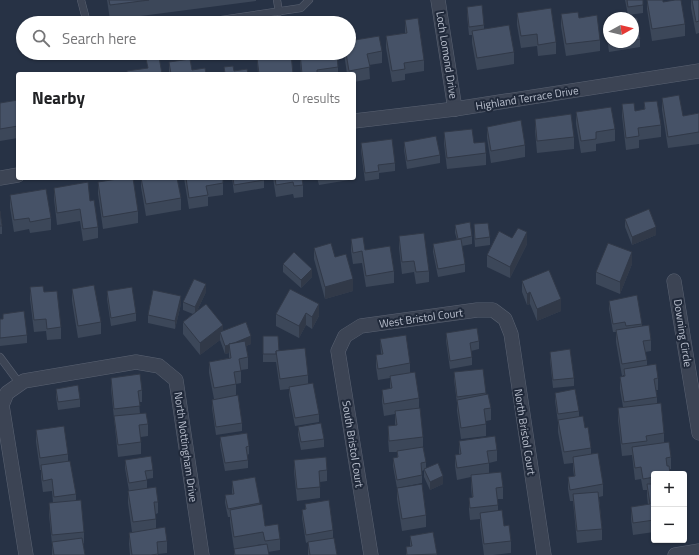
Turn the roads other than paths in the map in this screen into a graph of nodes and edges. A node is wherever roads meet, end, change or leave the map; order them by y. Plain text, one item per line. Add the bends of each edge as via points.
1 (81, 0) edge
2 (277, 0) edge
3 (309, 0) edge
4 (438, 0) edge
5 (279, 12) junction
6 (85, 16) edge
7 (251, 16) edge
8 (699, 71) edge
9 (456, 109) junction
10 (356, 121) edge
11 (16, 175) edge
12 (0, 178) edge
13 (674, 281) dead end
14 (497, 313) joint
15 (346, 335) joint
16 (0, 357) edge
17 (22, 383) junction
18 (699, 433) edge
19 (699, 551) edge
20 (26, 555) edge
21 (202, 555) edge
22 (371, 555) edge
23 (544, 555) edge
24 (675, 555) edge

1 - 6 lane
2 - 5 lane
3 - 5 lane via 300,8
4 - 9 street, Loch Lomond Drive
5 - 7 lane
8 - 9 street, Highland Terrace Drive
9 - 10 street, Highland Terrace Drive
11 - 12 street
13 - 18 street, Downing Circle
14 - 15 street, West Bristol Court via 493,310 477,310 361,326
14 - 23 street, North Bristol Court via 506,319 511,334
15 - 22 street, South Bristol Court via 338,351
16 - 17 lane
17 - 20 street via 7,393 2,405
17 - 21 street, North Nottingham Drive via 136,362 160,366 176,380
19 - 24 street

